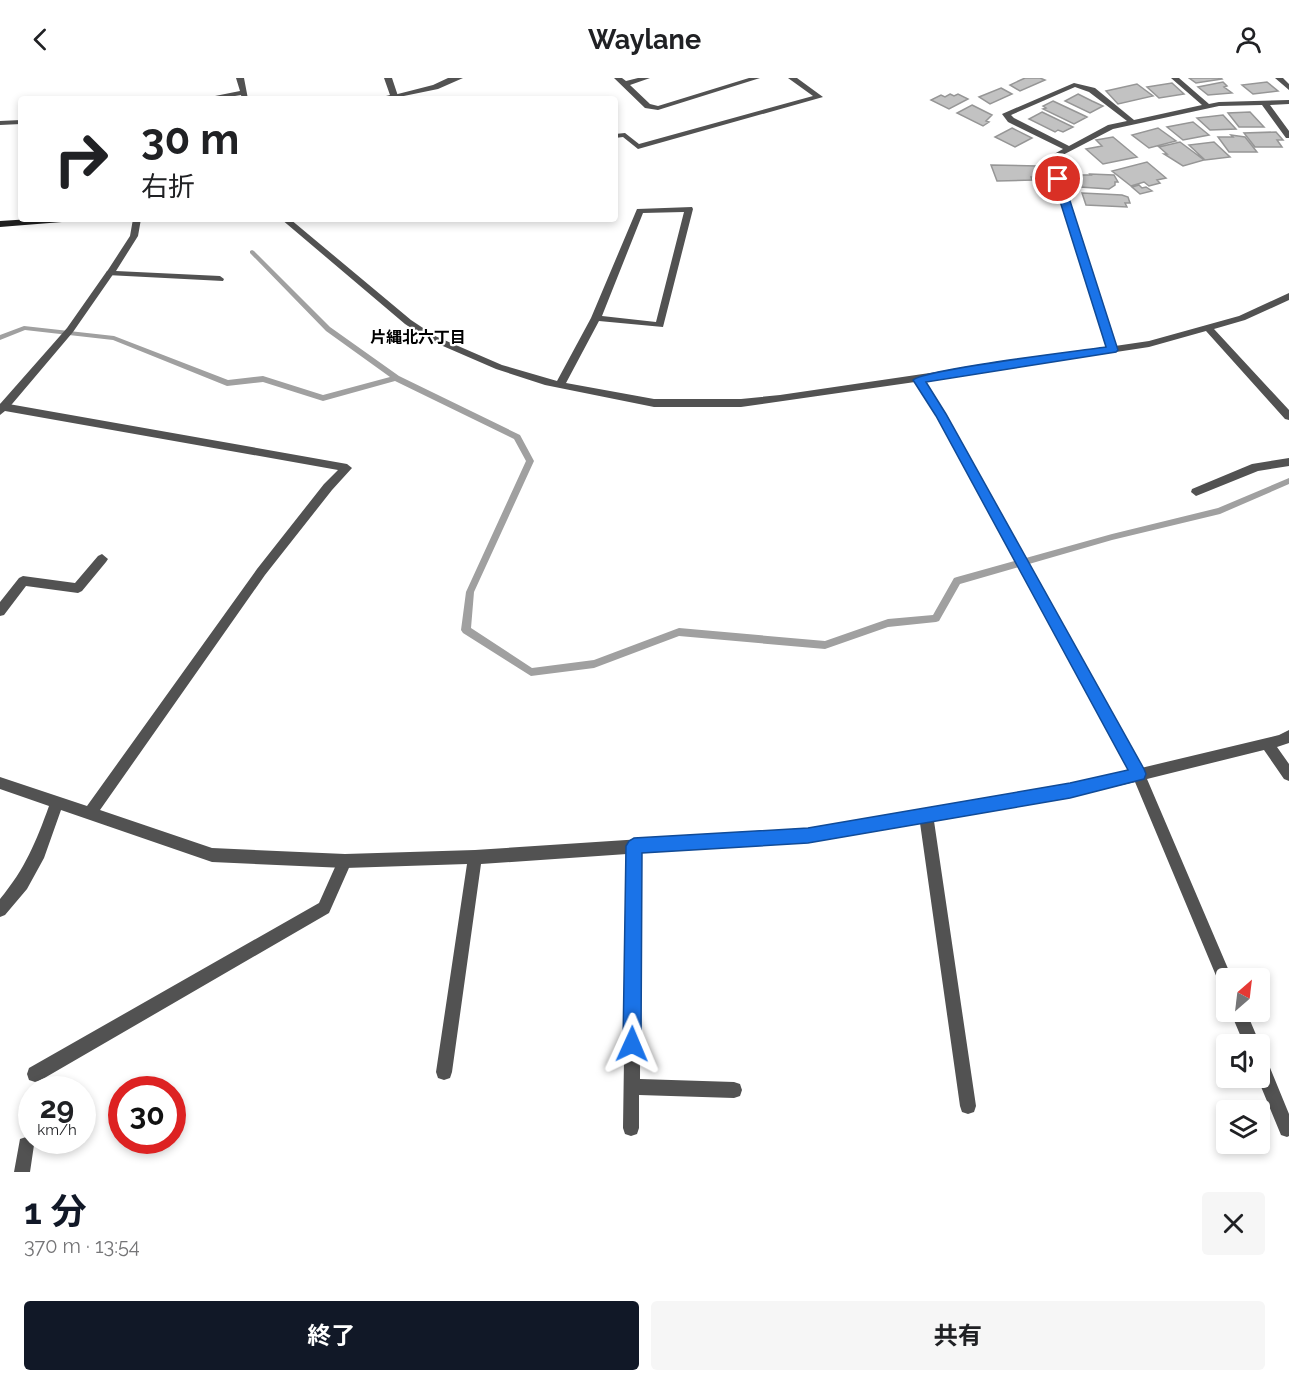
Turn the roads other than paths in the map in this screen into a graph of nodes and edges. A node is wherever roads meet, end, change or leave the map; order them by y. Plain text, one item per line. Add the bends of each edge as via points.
1 (240, 78) edge
2 (388, 78) edge
3 (459, 78) edge
4 (618, 78) edge
5 (646, 78) edge
6 (756, 78) edge
7 (792, 78) edge
8 (1175, 78) edge
9 (1278, 78) edge
10 (625, 84) junction
11 (1289, 88) edge
12 (245, 95) edge
13 (394, 96) joint
14 (1264, 102) junction
15 (1289, 102) edge
16 (1207, 106) junction
17 (18, 122) edge
18 (0, 123) edge
19 (1132, 123) junction
20 (618, 136) edge
21 (1289, 136) edge
22 (1068, 148) junction
23 (25, 222) edge
24 (136, 222) edge
25 (288, 222) edge
26 (0, 224) edge
27 (110, 273) junction
28 (220, 279) dead end
29 (1289, 296) edge
30 (596, 318) junction
31 (1208, 328) junction
32 (1113, 350) junction
33 (919, 380) junction
34 (560, 385) junction
35 (1, 408) edge
36 (1289, 416) edge
37 (1289, 462) edge
38 (1196, 492) dead end
39 (102, 559) dead end
40 (0, 611) edge
41 (1289, 736) edge
42 (1267, 744) junction
43 (1138, 774) junction
44 (1289, 775) edge
45 (0, 783) edge
46 (57, 802) junction
47 (90, 813) junction
48 (926, 815) junction
49 (634, 846) junction
50 (475, 857) junction
51 (345, 861) junction
52 (0, 910) edge
53 (1220, 968) edge
54 (444, 1072) dead end
55 (35, 1074) dead end
56 (632, 1087) junction
57 (1270, 1088) edge
58 (734, 1090) dead end
59 (968, 1106) dead end
60 (631, 1128) dead end
61 (1287, 1129) dead end
62 (25, 1154) edge
63 (22, 1172) edge

1 - 12 street
2 - 13 street
3 - 13 street
4 - 10 street
5 - 10 street
6 - 10 street via 658,108 648,106
7 - 20 street via 819,97 638,147 625,135
8 - 16 street
9 - 11 street
14 - 15 street
14 - 16 street
14 - 21 street
16 - 19 street
17 - 18 street
19 - 22 street via 1111,127
19 - 22 street via 1092,90 1074,86 1006,114
22 - 32 street via 1051,158
23 - 26 street
24 - 27 street via 134,236
25 - 34 street via 372,294 432,338 499,367
27 - 28 street
27 - 35 street via 70,330
29 - 31 street via 1242,318
30 - 30 street via 640,211 689,209 660,325
30 - 34 street
31 - 32 street via 1149,345
31 - 36 street
32 - 33 street
33 - 34 street via 741,403 654,403
33 - 43 street
35 - 47 street via 347,468 261,572
37 - 38 street via 1256,467
39 - 40 street via 78,588 22,581
41 - 42 street
42 - 43 street
42 - 44 street
43 - 48 street via 1070,791
43 - 53 street
45 - 46 street
46 - 47 street
46 - 52 street via 28,874
47 - 51 street via 212,855
48 - 49 street via 808,835
48 - 59 street
49 - 50 street
49 - 56 street
50 - 51 street
50 - 54 street
51 - 55 street via 324,908
56 - 58 street
56 - 60 street
57 - 61 street
62 - 63 street

